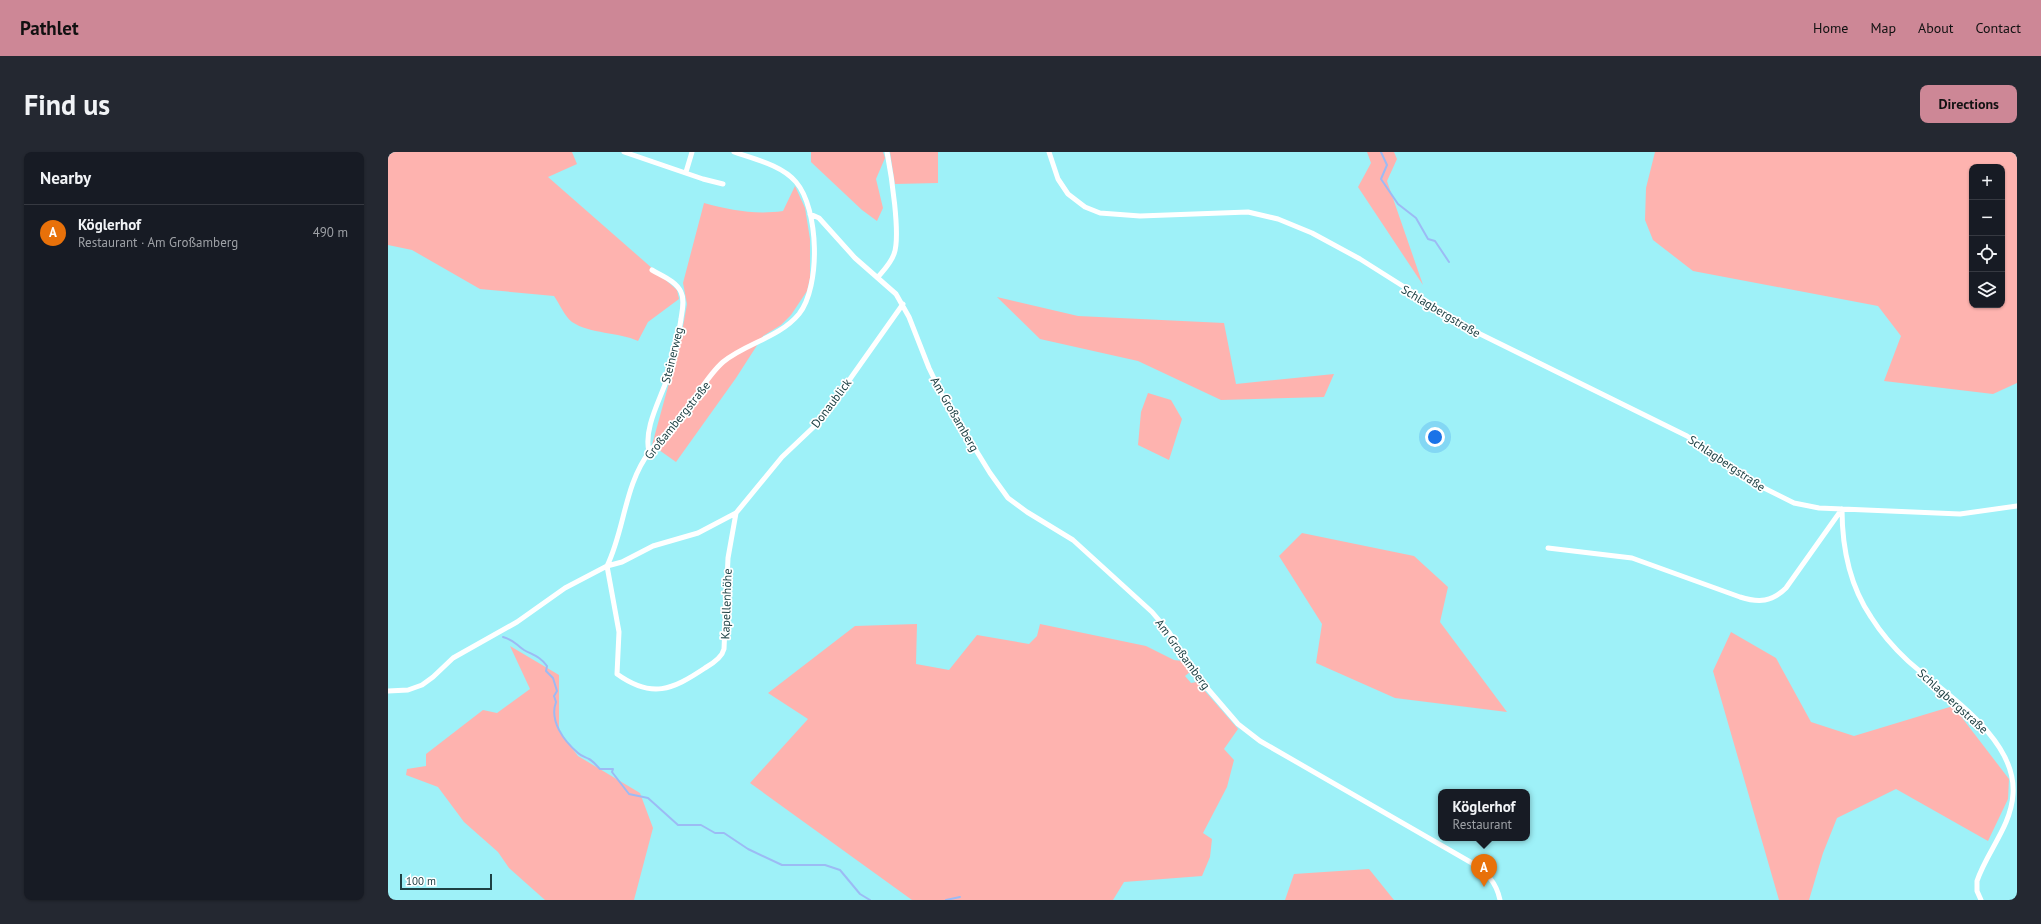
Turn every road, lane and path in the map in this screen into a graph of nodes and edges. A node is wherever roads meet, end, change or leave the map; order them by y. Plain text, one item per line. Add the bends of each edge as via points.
1 (624, 152) edge
2 (692, 152) edge
3 (734, 152) edge
4 (887, 152) edge
5 (1049, 152) edge
6 (686, 172) junction
7 (723, 184) dead end
8 (810, 214) junction
9 (652, 270) dead end
10 (878, 277) junction
11 (903, 304) junction
12 (649, 452) junction
13 (2017, 506) edge
14 (1842, 509) junction
15 (736, 513) junction
16 (1548, 548) dead end
17 (607, 566) junction
18 (388, 691) edge
19 (1500, 900) edge
20 (1981, 900) edge

1 - 6 street
2 - 6 street
3 - 8 street, Großambergstraße via 768,164 791,177 806,197
4 - 10 street via 895,250 889,264
5 - 14 street, Schlagbergstraße via 1061,184 1068,194 1085,207 1100,213 1124,216 1248,212 1288,222 1360,259 1474,332 1687,436 1774,494 1803,506
6 - 7 street
8 - 10 street, Am Großamberg via 819,218 855,258
8 - 12 street, Großambergstraße via 814,249 813,280 806,303 799,314 775,333 743,349 723,363
9 - 12 street, Steinerweg via 677,285 682,293 683,303 669,373 650,431
10 - 11 street, Am Großamberg
11 - 15 street, Donaublick via 821,420 782,457
11 - 19 street, Am Großamberg via 942,395 1008,498 1073,540 1152,612 1169,632 1199,678 1249,733 1472,863 1491,877
12 - 17 street, Großambergstraße via 635,476
13 - 14 street, Schlagbergstraße via 1960,514
14 - 16 street via 1786,588 1774,598 1765,601 1740,598 1632,558
14 - 20 street, Schlagbergstraße via 1843,537 1848,560 1856,587 1870,616 1901,654 1990,734 2011,772 2011,810 1977,881 1977,891
15 - 17 street via 698,533 653,546 622,562
15 - 17 street, Kapellenhöhe via 728,558 723,652 707,667 675,687 659,689 642,686 617,674 619,632
17 - 18 street via 565,588 518,622 453,658 422,685 408,690

